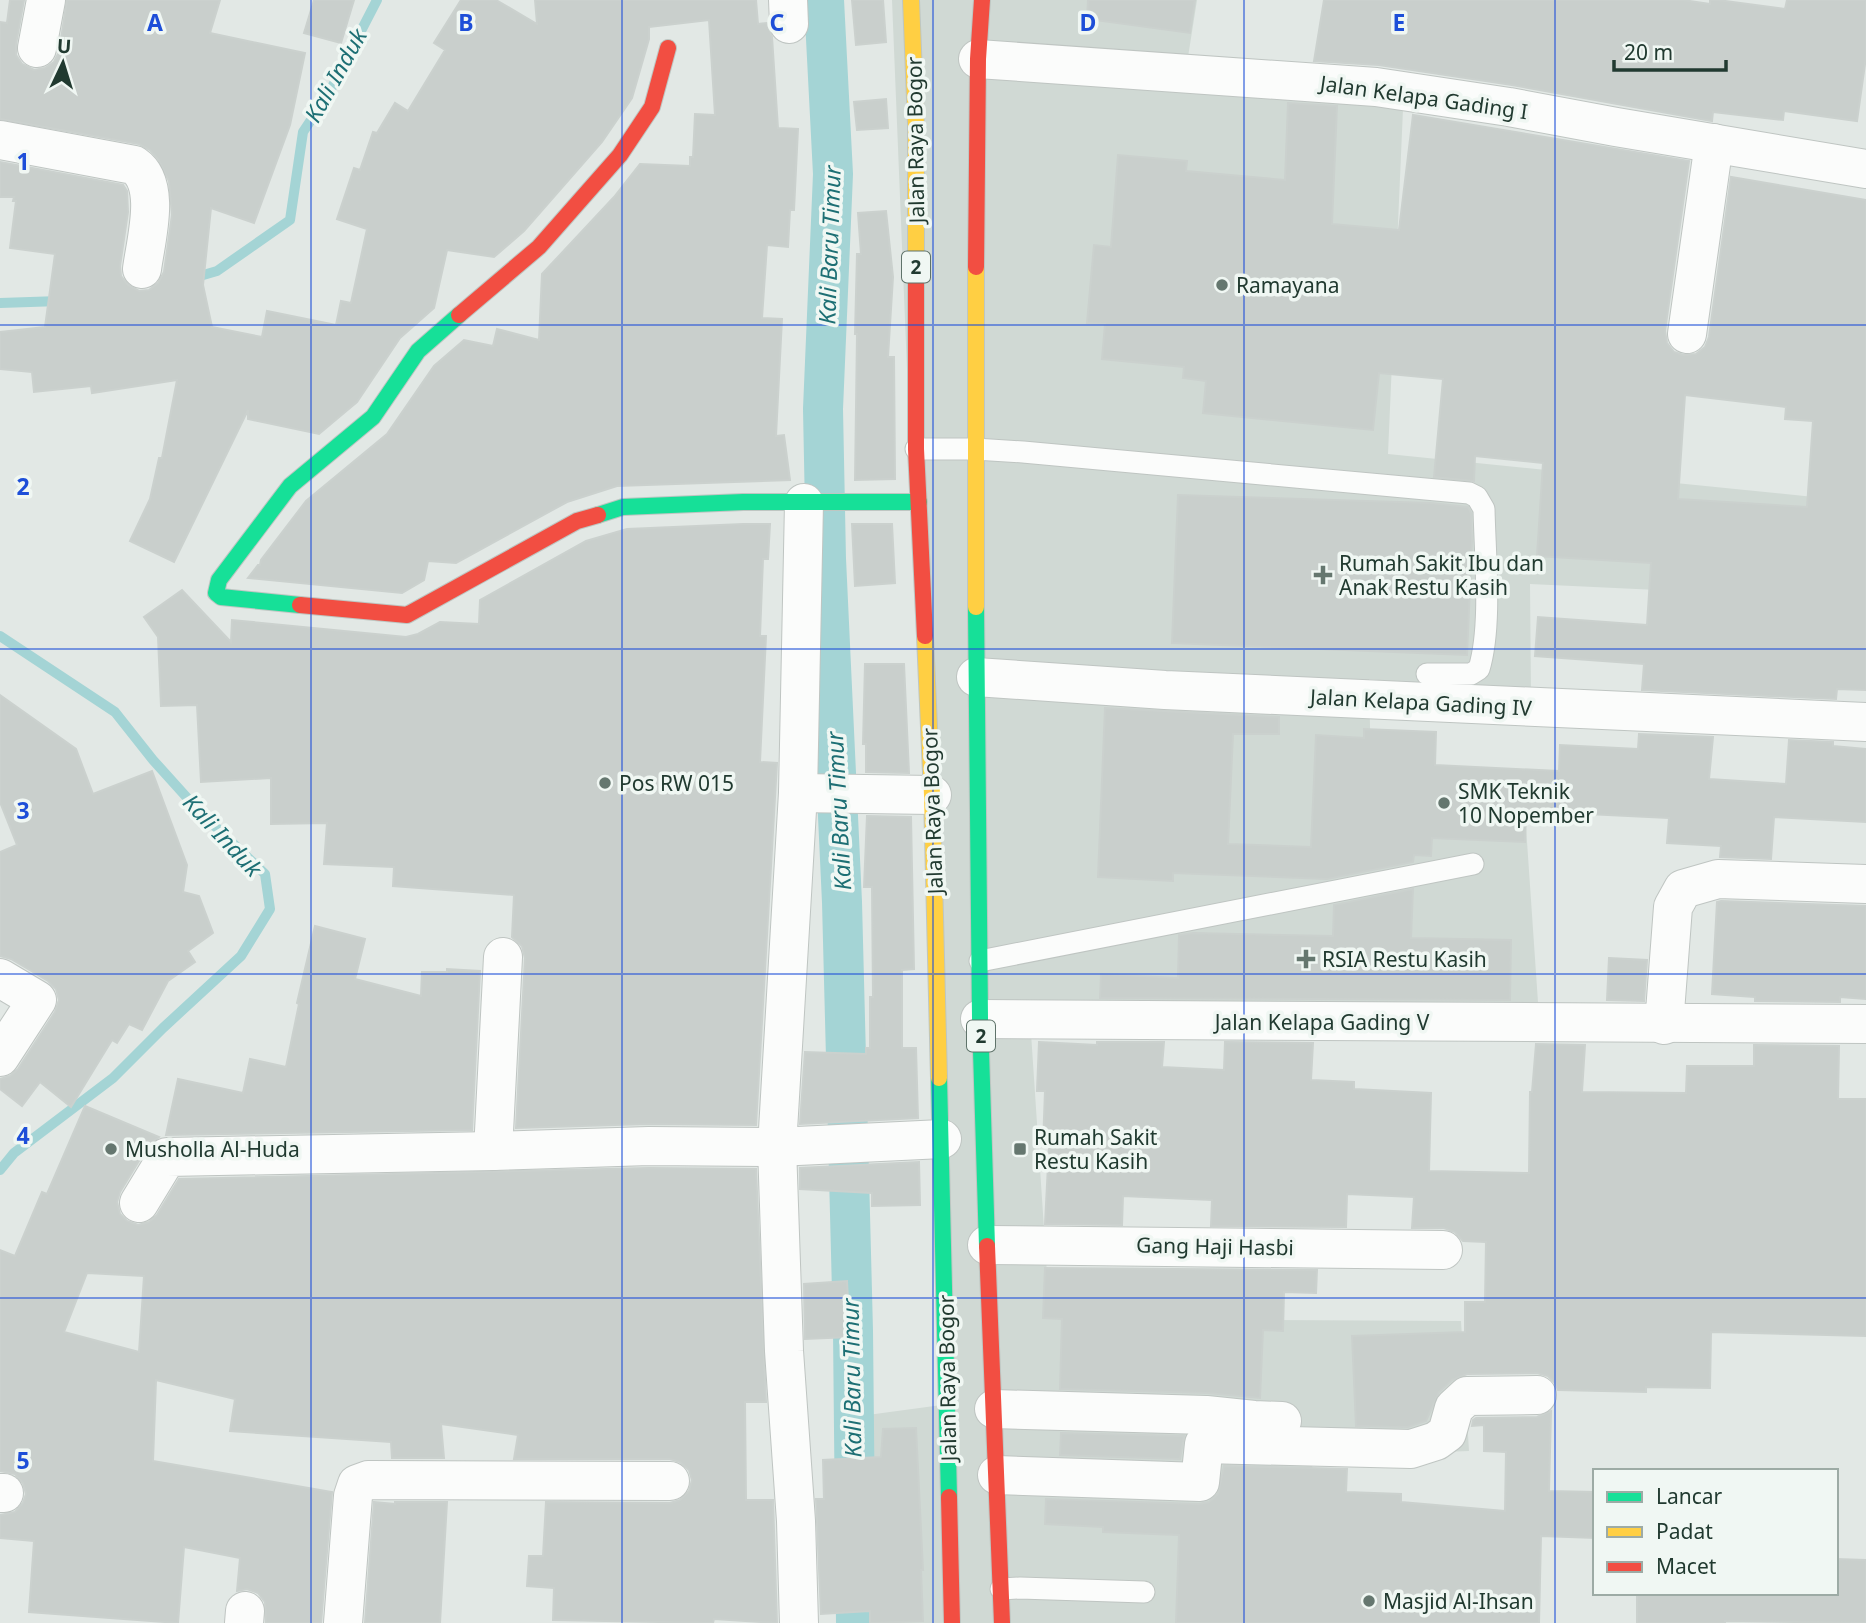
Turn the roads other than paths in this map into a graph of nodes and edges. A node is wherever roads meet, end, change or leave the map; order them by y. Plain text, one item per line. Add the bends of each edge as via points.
1 (46, 0) edge
2 (911, 0) edge
3 (982, 0) edge
4 (37, 48) dead end
5 (667, 48) dead end
6 (978, 60) junction
7 (0, 140) edge
8 (1714, 143) junction
9 (1866, 169) edge
10 (142, 269) dead end
11 (1686, 334) dead end
12 (916, 449) junction
13 (975, 449) junction
14 (919, 502) junction
15 (808, 503) junction
16 (1427, 674) dead end
17 (976, 677) junction
18 (1866, 722) edge
19 (804, 793) junction
20 (933, 794) junction
21 (1473, 863) dead end
22 (1866, 884) edge
23 (503, 957) dead end
24 (980, 961) junction
25 (0, 978) edge
26 (981, 1019) junction
27 (1866, 1024) edge
28 (1664, 1025) junction
29 (0, 1057) edge
30 (942, 1139) junction
31 (777, 1147) junction
32 (493, 1151) junction
33 (139, 1203) dead end
34 (987, 1244) junction
35 (1443, 1250) dead end
36 (1537, 1395) dead end
37 (994, 1409) junction
38 (1302, 1421) dead end
39 (997, 1475) junction
40 (670, 1481) dead end
41 (1001, 1589) junction
42 (1144, 1592) dead end
43 (343, 1623) edge
44 (799, 1623) edge
45 (952, 1623) edge
46 (1002, 1623) edge

1 - 4 street
2 - 12 main road, Jalan Raya Bogor / 2 via 916,124
3 - 6 main road, Jalan Raya Bogor / 2
5 - 15 main road via 652,107 598,182 539,247 418,351 373,416 290,486 219,580 216,593 407,615 597,513 623,507
6 - 8 street, Jalan Kelapa Gading I via 1376,87
6 - 13 main road, Jalan Raya Bogor / 2
7 - 10 street via 134,164 142,170 151,196
8 - 9 street, Jalan Kelapa Gading I
8 - 11 street
12 - 13 lane
12 - 14 main road, Jalan Raya Bogor / 2
13 - 16 lane via 1469,493 1484,509 1483,656 1479,669 1471,674
13 - 17 main road, Jalan Raya Bogor / 2
14 - 15 main road
14 - 20 main road, Jalan Raya Bogor / 2
15 - 19 street
17 - 18 street, Jalan Kelapa Gading IV
17 - 24 main road, Jalan Raya Bogor / 2
19 - 20 street
19 - 31 street
20 - 30 main road, Jalan Raya Bogor / 2
21 - 24 lane
22 - 28 street via 1718,879 1683,889 1673,907
23 - 32 street
24 - 26 main road, Jalan Raya Bogor / 2
25 - 29 street via 37,1000
26 - 28 street, Jalan Kelapa Gading V
26 - 34 main road, Jalan Raya Bogor / 2
27 - 28 street, Jalan Kelapa Gading V
30 - 31 street
30 - 45 main road, Jalan Raya Bogor / 2
31 - 32 street
31 - 44 street
32 - 33 street via 167,1157
34 - 35 street, Gang Haji Hasbi
34 - 37 main road, Jalan Raya Bogor / 2
36 - 39 street via 1467,1396 1454,1408 1447,1433 1411,1449 1204,1444 1200,1482
37 - 38 street
37 - 39 main road, Jalan Raya Bogor / 2
39 - 41 main road, Jalan Raya Bogor / 2
40 - 43 street via 368,1480 357,1484
41 - 42 lane
41 - 46 main road, Jalan Raya Bogor / 2

